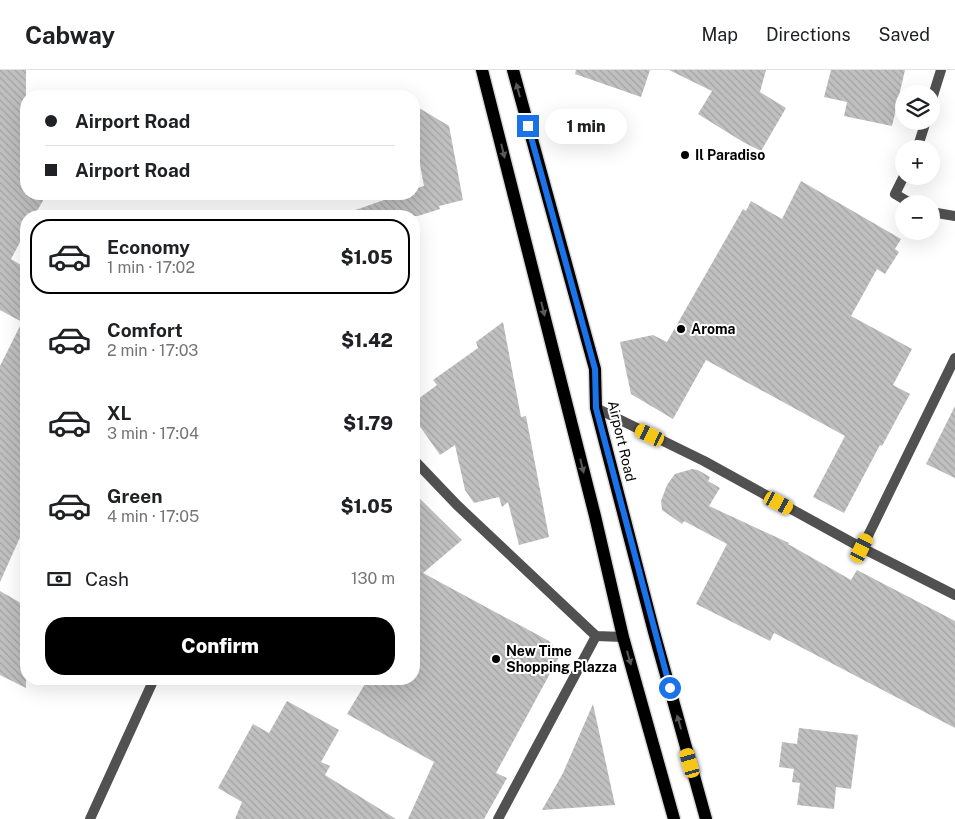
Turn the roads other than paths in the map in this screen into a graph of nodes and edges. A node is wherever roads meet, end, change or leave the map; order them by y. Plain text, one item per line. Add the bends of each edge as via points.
1 (482, 70) edge
2 (513, 70) edge
3 (941, 70) edge
4 (936, 85) edge
5 (940, 214) edge
6 (955, 216) edge
7 (955, 358) edge
8 (596, 408) junction
9 (420, 466) edge
10 (862, 548) junction
11 (955, 595) edge
12 (596, 636) junction
13 (623, 638) junction
14 (151, 685) edge
15 (90, 819) edge
16 (498, 819) edge
17 (674, 819) edge
18 (706, 819) edge

1 -> 13 main road
8 -> 2 main road, Airport Road via 595,369
3 - 4 street
5 - 6 street
7 - 10 street
8 - 10 street via 704,461
18 -> 8 main road, Airport Road
9 - 12 street
10 - 11 street
12 - 13 street
12 - 16 street
13 -> 17 main road
14 - 15 street

